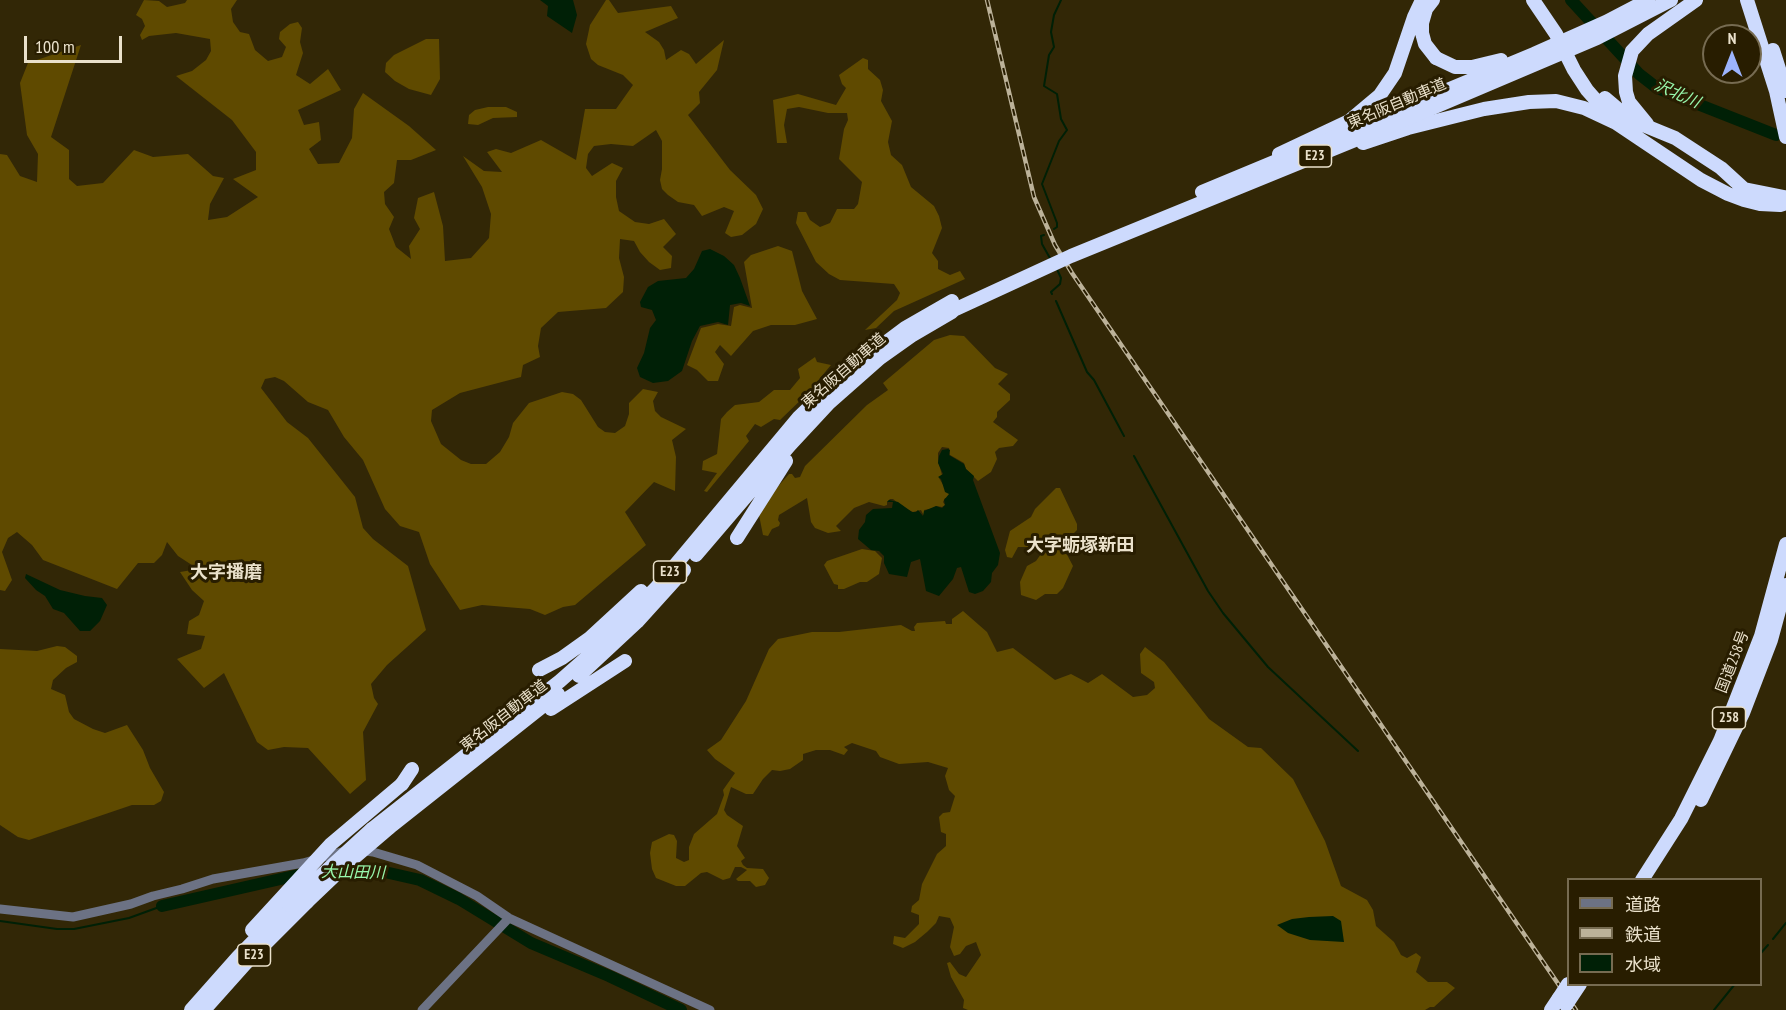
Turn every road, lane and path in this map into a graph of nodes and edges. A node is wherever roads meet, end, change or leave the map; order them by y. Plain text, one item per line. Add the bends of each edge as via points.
1 (1422, 0) edge
2 (1432, 0) edge
3 (1533, 0) edge
4 (1543, 0) edge
5 (1648, 0) edge
6 (1671, 0) edge
7 (1696, 0) edge
8 (1747, 0) edge
9 (1757, 0) edge
10 (1635, 7) junction
11 (1786, 91) edge
12 (1616, 123) junction
13 (1651, 129) junction
14 (1786, 137) edge
15 (1237, 188) junction
16 (1208, 190) junction
17 (1786, 197) edge
18 (1786, 203) edge
19 (954, 305) junction
20 (853, 382) junction
21 (715, 518) junction
22 (737, 538) dead end
23 (1786, 544) edge
24 (1786, 585) edge
25 (625, 661) dead end
26 (539, 670) dead end
27 (504, 737) junction
28 (412, 769) dead end
29 (1643, 878) edge
30 (1654, 878) edge
31 (0, 909) edge
32 (508, 919) junction
33 (1568, 986) edge
34 (1578, 986) edge
35 (204, 995) junction
36 (1560, 1006) edge
37 (191, 1010) edge
38 (204, 1010) edge
39 (422, 1010) edge
40 (710, 1010) edge

1 - 16 highway, bridge via 1395,73 1380,95 1349,121
2 - 10 highway, bridge via 1422,23 1425,44 1436,58 1455,67 1514,57
3 - 12 highway via 1587,90
4 - 13 highway via 1600,93 1631,120
5 - 10 highway, 東名阪自動車道 / E23, bridge
6 - 15 highway, 東名阪自動車道 / E23, bridge via 1597,38
7 - 13 highway via 1648,34 1632,51 1627,66 1629,102
8 - 14 highway
9 - 11 highway
10 - 16 highway, 東名阪自動車道 / E23, bridge via 1534,54
12 - 15 highway, bridge via 1584,108 1556,101 1484,109 1408,128 1261,184
12 - 18 highway via 1728,194 1760,204
13 - 17 highway via 1675,138 1721,168 1744,189
15 - 19 highway, 東名阪自動車道 / E23, bridge
16 - 19 highway, 東名阪自動車道 / E23 via 1056,253
19 - 20 highway, 東名阪自動車道 / E23
19 - 21 highway, 東名阪自動車道 / E23 via 905,328 845,373 781,438
20 - 22 highway via 792,451
20 - 27 highway, 東名阪自動車道 / E23 via 796,438 637,622 602,657
21 - 26 highway via 590,638
21 - 35 highway, 東名阪自動車道 / E23, bridge via 656,588 594,651 372,829 289,905
23 - 29 highway, 国道258号 / 258 via 1761,636 1720,741 1681,819
24 - 30 highway, 国道258号 / 258 via 1771,640 1738,723 1712,780
25 - 27 highway via 520,731
27 - 38 highway, 東名阪自動車道 / E23, bridge via 348,863
28 - 35 highway, bridge via 402,784 331,844 228,957
31 - 32 street via 74,917 213,879 351,849 417,865 477,896
32 - 39 street
32 - 40 street
33 - 36 highway, bridge
34 - 36 highway, bridge
35 - 37 highway, 東名阪自動車道 / E23

